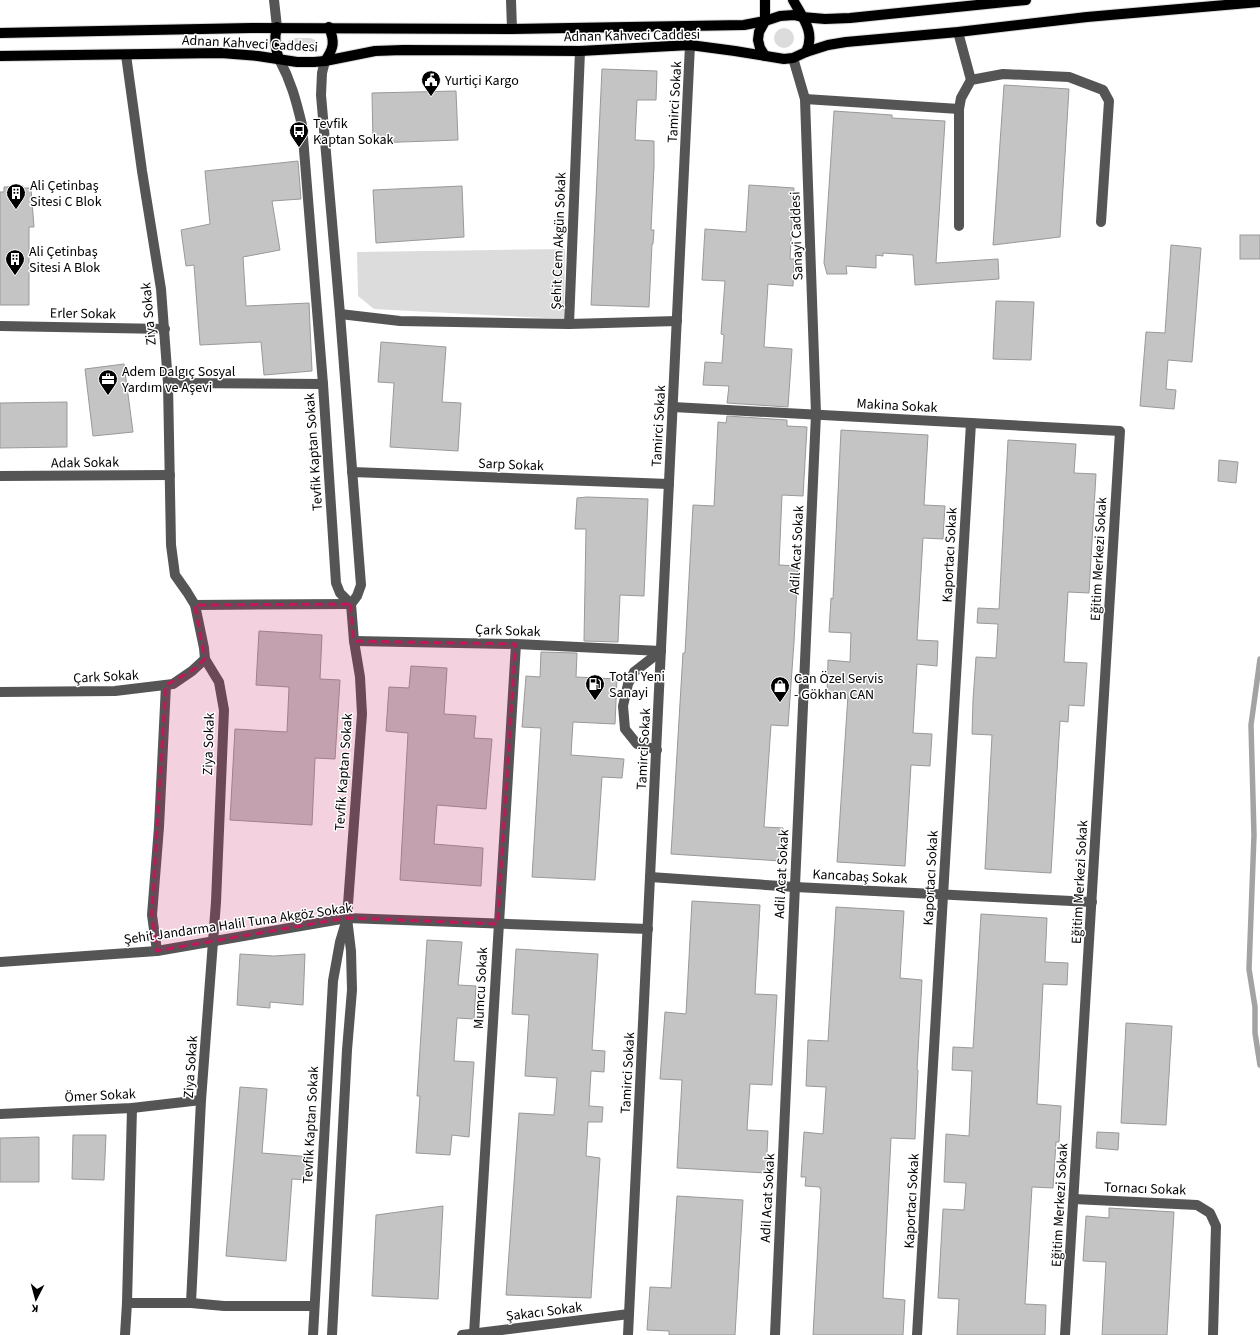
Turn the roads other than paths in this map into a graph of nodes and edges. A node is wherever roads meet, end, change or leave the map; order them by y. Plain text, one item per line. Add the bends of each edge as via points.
1 (274, 0) edge
2 (511, 0) edge
3 (765, 0) edge
4 (793, 0) edge
5 (1026, 0) edge
6 (1260, 2) edge
7 (955, 4) edge
8 (802, 17) junction
9 (765, 20) junction
10 (277, 27) junction
11 (328, 28) junction
12 (512, 29) junction
13 (958, 32) junction
14 (0, 33) edge
15 (690, 45) junction
16 (580, 51) junction
17 (806, 52) junction
18 (126, 55) junction
19 (0, 56) edge
20 (765, 56) junction
21 (793, 58) junction
22 (279, 59) junction
23 (325, 61) junction
24 (971, 80) junction
25 (805, 99) junction
26 (959, 109) junction
27 (1101, 222) dead end
28 (959, 226) dead end
29 (340, 314) junction
30 (677, 321) junction
31 (569, 324) junction
32 (0, 326) edge
33 (165, 329) junction
34 (168, 383) junction
35 (323, 384) junction
36 (673, 407) junction
37 (816, 414) junction
38 (971, 423) junction
39 (1120, 431) joint
40 (352, 472) junction
41 (170, 475) junction
42 (0, 476) edge
43 (669, 484) junction
44 (351, 604) junction
45 (195, 605) junction
46 (354, 641) junction
47 (516, 644) junction
48 (661, 651) junction
49 (205, 659) junction
50 (166, 685) junction
51 (0, 692) edge
52 (656, 750) junction
53 (650, 876) junction
54 (795, 887) junction
55 (943, 894) junction
56 (1092, 902) junction
57 (347, 918) junction
58 (498, 924) junction
59 (648, 929) junction
60 (214, 941) junction
61 (158, 951) junction
62 (0, 962) edge
63 (201, 1100) junction
64 (132, 1108) junction
65 (0, 1114) edge
66 (1074, 1199) junction
67 (127, 1302) junction
68 (191, 1303) junction
69 (314, 1306) junction
70 (629, 1314) junction
71 (474, 1334) junction
72 (125, 1335) edge
73 (313, 1335) edge
74 (332, 1335) edge
75 (462, 1335) edge
76 (628, 1335) edge
77 (775, 1335) edge
78 (917, 1335) edge
79 (1066, 1335) edge
80 (1213, 1335) edge

1 - 10 street
2 - 12 street
3 - 9 main road
4 - 8 main road
5 - 7 main road, Adnan Kahveci Caddesi
6 - 13 main road, Adnan Kahveci Caddesi via 1087,17
7 - 8 main road, Adnan Kahveci Caddesi via 850,18
8 - 9 main road, Adnan Kahveci Caddesi via 780,16
8 - 17 main road via 809,32 810,44
9 - 12 main road, Adnan Kahveci Caddesi via 744,25
9 - 20 main road via 758,40
10 - 11 main road, Adnan Kahveci Caddesi
10 - 14 main road, Adnan Kahveci Caddesi
10 - 22 main road via 275,48
11 - 12 main road, Adnan Kahveci Caddesi
11 - 23 main road via 333,43 331,53
13 - 17 main road, Adnan Kahveci Caddesi via 846,42
13 - 24 street
15 - 16 main road, Adnan Kahveci Caddesi
15 - 20 main road, Adnan Kahveci Caddesi
15 - 30 street, Tamirci Sokak
16 - 23 main road, Adnan Kahveci Caddesi via 396,50 375,51
16 - 31 street, Şehit Cem Akgün Sokak
17 - 21 main road, Adnan Kahveci Caddesi
18 - 19 main road, Adnan Kahveci Caddesi
18 - 22 main road, Adnan Kahveci Caddesi via 221,53
18 - 33 street, Ziya Sokak
20 - 21 main road, Adnan Kahveci Caddesi
21 - 25 street, Sanayi Caddesi
22 - 23 main road, Adnan Kahveci Caddesi via 297,62
22 - 35 street, Tevfik Kaptan Sokak via 289,78 302,125
23 - 29 street via 321,95
24 - 26 street via 961,98
24 - 27 street via 1003,74 1069,77 1103,90 1109,102
25 - 26 street
25 - 37 street, Sanayi Caddesi
26 - 28 street
29 - 31 street, Şehit Cem Akgün Sokak via 400,321
29 - 40 street
30 - 31 street
30 - 36 street, Tamirci Sokak
32 - 33 street, Erler Sokak
33 - 34 street, Ziya Sokak
34 - 35 street
34 - 41 street, Ziya Sokak
35 - 44 street, Tevfik Kaptan Sokak via 336,583 340,593
36 - 37 street, Makina Sokak
36 - 43 street, Tamirci Sokak
37 - 38 street, Makina Sokak
37 - 54 street, Adil Acat Sokak
38 - 39 street, Makina Sokak
38 - 55 street, Kaportacı Sokak
39 - 56 street, Eğitim Merkezi Sokak
40 - 43 street, Sarp Sokak
40 - 44 street via 362,585
41 - 42 street, Adak Sokak
41 - 45 street, Ziya Sokak via 171,545 175,575
43 - 48 street, Tamirci Sokak
44 - 45 street
44 - 46 street, Tevfik Kaptan Sokak
45 - 49 street, Ziya Sokak
46 - 47 street, Çark Sokak
46 - 57 street, Tevfik Kaptan Sokak via 360,677 362,714
47 - 48 street, Çark Sokak
47 - 58 street, Mumcu Sokak
48 - 52 street, Tamirci Sokak
48 - 52 street via 634,672 628,684 623,706 625,729 637,744
49 - 50 street, Çark Sokak via 173,684
49 - 60 street, Ziya Sokak via 218,682 224,710
50 - 51 street, Çark Sokak via 116,692
50 - 61 street via 152,915
52 - 53 street, Tamirci Sokak
53 - 54 street, Kancabaş Sokak
53 - 59 street, Tamirci Sokak
54 - 55 street, Kancabaş Sokak
54 - 77 street, Adil Acat Sokak
55 - 56 street, Kancabaş Sokak
55 - 78 street, Kaportacı Sokak
56 - 66 street, Eğitim Merkezi Sokak
57 - 58 street, Şehit Jandarma Halil Tuna Akgöz Sokak
57 - 60 street, Şehit Jandarma Halil Tuna Akgöz Sokak
57 - 69 street, Tevfik Kaptan Sokak via 333,981
57 - 74 street, Tevfik Kaptan Sokak via 352,990
58 - 59 street, Şehit Jandarma Halil Tuna Akgöz Sokak
58 - 71 street, Mumcu Sokak
59 - 70 street, Tamirci Sokak
60 - 61 street, Şehit Jandarma Halil Tuna Akgöz Sokak
60 - 63 street, Ziya Sokak
61 - 62 street, Şehit Jandarma Halil Tuna Akgöz Sokak
63 - 64 street, Ömer Sokak
63 - 68 street, Ziya Sokak
64 - 65 street, Ömer Sokak
64 - 67 street
66 - 79 street, Eğitim Merkezi Sokak
66 - 80 street, Tornacı Sokak via 1197,1205 1210,1213 1216,1226
67 - 68 street
67 - 72 street
68 - 69 street via 224,1306
69 - 73 street, Tevfik Kaptan Sokak
70 - 71 street, Şakacı Sokak
70 - 76 street, Tamirci Sokak
71 - 75 street, Şakacı Sokak

